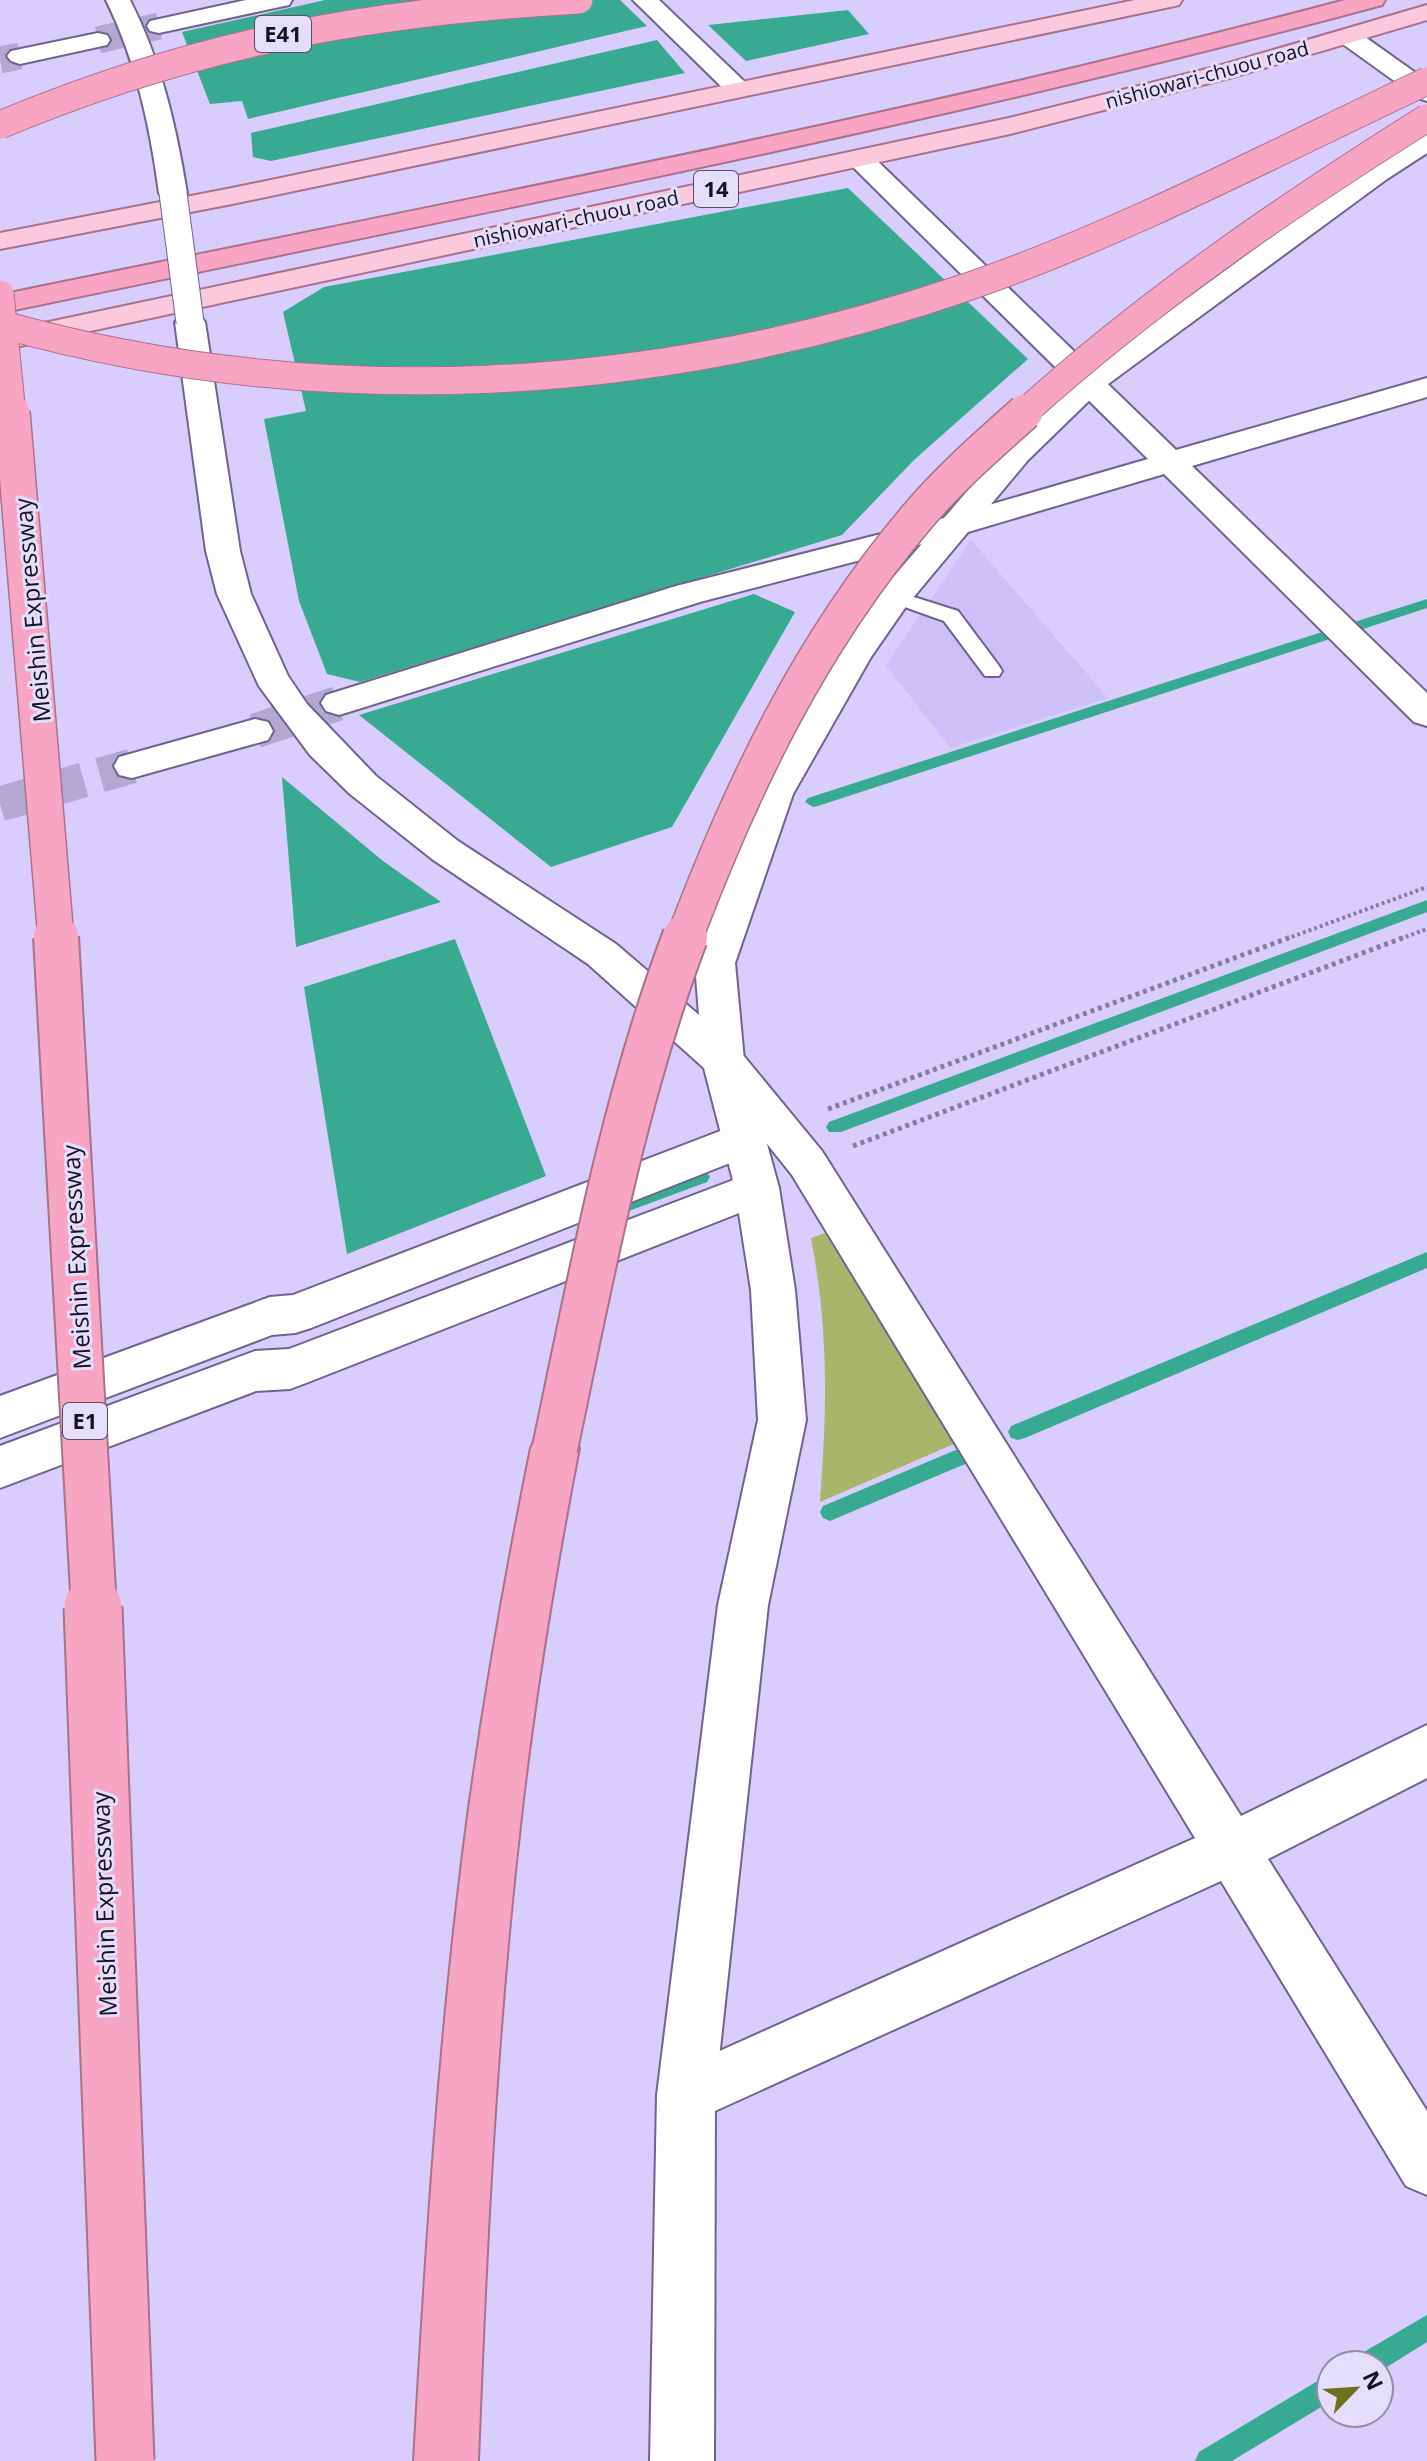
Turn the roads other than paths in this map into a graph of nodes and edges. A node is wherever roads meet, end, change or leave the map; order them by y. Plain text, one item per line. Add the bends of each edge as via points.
1 (118, 0) edge
2 (280, 0) edge
3 (579, 0) edge
4 (645, 0) edge
5 (1373, 0) edge
6 (1159, 1) edge
7 (1427, 12) edge
8 (159, 26) tunnel mouth
9 (1349, 37) junction
10 (98, 40) tunnel mouth
11 (20, 56) tunnel mouth
12 (1427, 81) edge
13 (739, 90) junction
14 (1427, 93) edge
15 (867, 97) dead end
16 (1427, 118) edge
17 (0, 125) edge
18 (1427, 141) edge
19 (860, 159) junction
20 (0, 241) edge
21 (141, 248) dead end
22 (4, 281) edge
23 (0, 304) edge
24 (0, 324) edge
25 (0, 341) edge
26 (1089, 384) junction
27 (1427, 387) edge
28 (1169, 461) junction
29 (956, 525) junction
30 (895, 597) junction
31 (992, 671) dead end
32 (339, 703) tunnel mouth
33 (1427, 714) edge
34 (255, 731) tunnel mouth
35 (132, 766) tunnel mouth
36 (723, 1060) junction
37 (777, 1143) junction
38 (757, 1188) junction
39 (0, 1417) edge
40 (0, 1467) edge
41 (1427, 1751) edge
42 (1231, 1849) junction
43 (686, 2095) junction
44 (1427, 2165) edge
45 (125, 2461) edge
46 (446, 2461) edge
47 (682, 2461) edge

1 - 36 street, bridge via 149,73 164,133 223,551 234,594 271,678 323,746 373,793 445,850 602,954
2 - 8 street
3 - 17 highway, E41, bridge via 417,12 259,39 138,72
4 - 13 street
5 - 23 highway via 1190,49 746,149
6 - 13 main road
7 - 9 main road, nishiowari-chuou road / 14
9 - 14 street
9 - 19 main road, nishiowari-chuou road / 14 via 1010,126
10 - 11 street
12 - 24 highway, bridge via 1140,216 973,285 825,331 679,364 520,381 368,382 213,367
13 - 20 main road
15 - 21 highway
16 - 46 highway, bridge via 1164,297 1056,383 917,517 809,668 756,763 709,871 666,992 614,1182 555,1448 508,1714 476,1992
18 - 26 street
19 - 25 main road, nishiowari-chuou road / 14
19 - 26 street
22 - 45 highway, Meishin Expressway / E1, bridge via 52,829 80,1294
26 - 28 street
26 - 29 street via 1017,453
27 - 28 street
28 - 29 street
28 - 33 street
29 - 30 street
29 - 32 street via 688,594
30 - 31 lane via 951,616
30 - 36 street via 855,654 775,794 715,963
34 - 35 street
36 - 37 street
37 - 38 street
37 - 39 street via 295,1314 270,1316
37 - 42 street
38 - 40 street via 290,1369 255,1371
38 - 43 street via 773,1290 782,1420 743,1605
41 - 42 street
42 - 43 street
42 - 44 street
43 - 47 street

